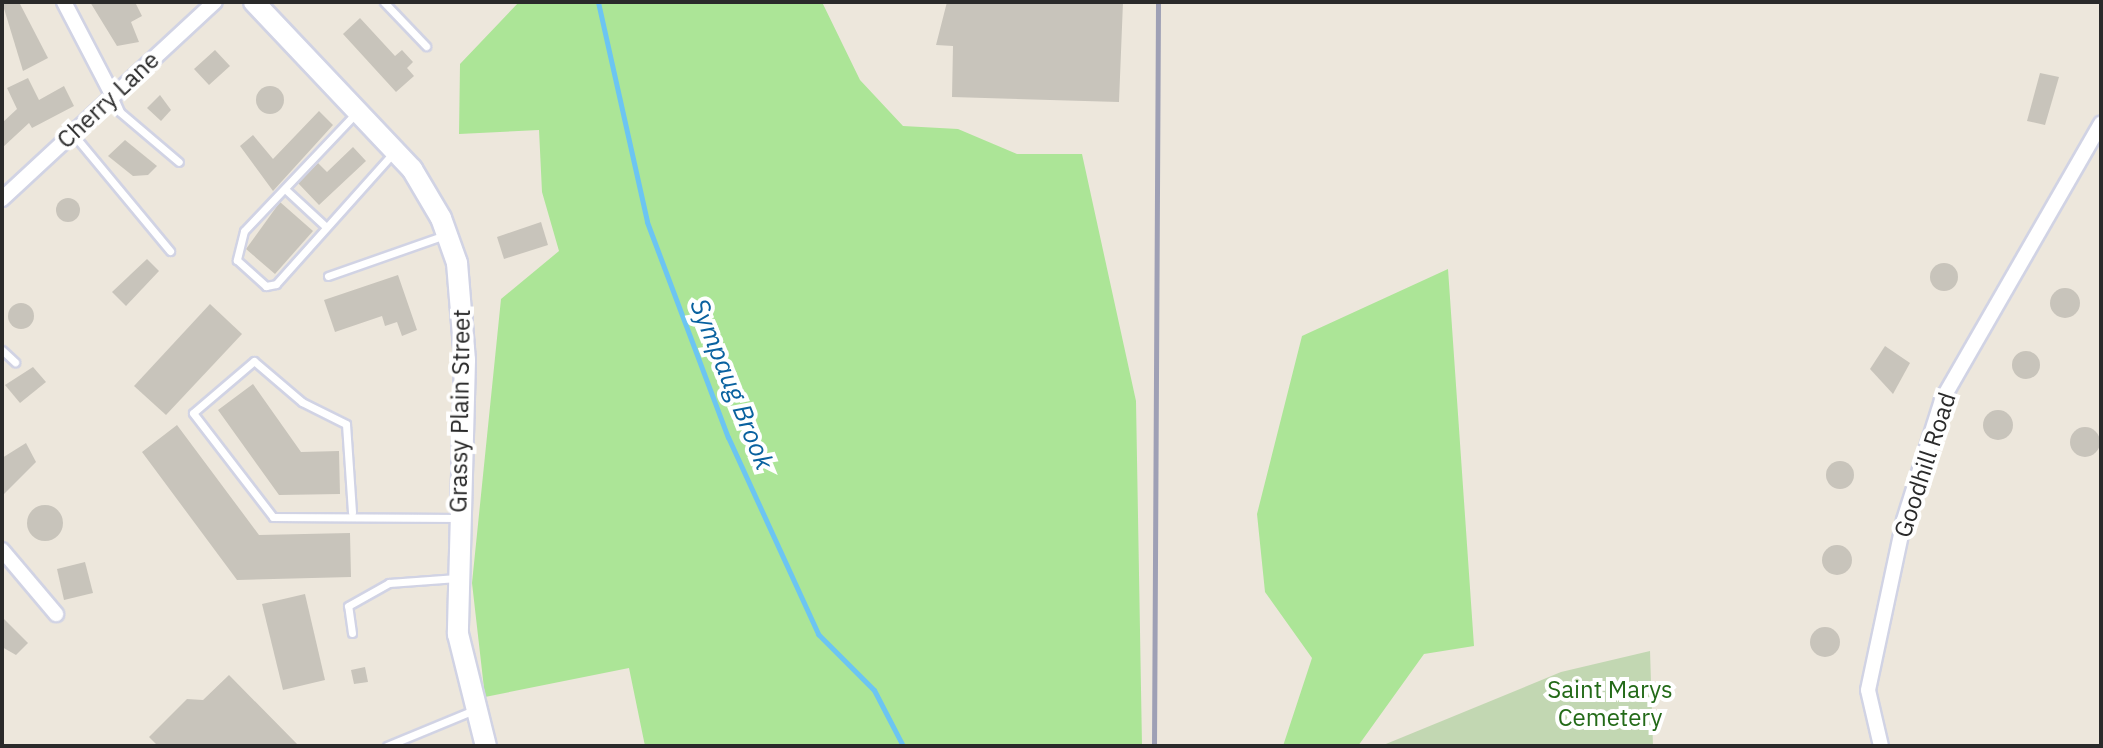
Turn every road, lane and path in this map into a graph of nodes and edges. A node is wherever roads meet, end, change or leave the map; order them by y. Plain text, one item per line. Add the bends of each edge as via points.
1 (64, 2) edge
2 (215, 2) edge
3 (254, 2) edge
4 (384, 2) edge
5 (426, 46) dead end
6 (113, 96) junction
7 (358, 110) junction
8 (2101, 124) edge
9 (73, 134) junction
10 (395, 150) junction
11 (179, 162) dead end
12 (285, 189) junction
13 (2, 199) edge
14 (325, 226) junction
15 (447, 234) junction
16 (170, 251) dead end
17 (328, 276) dead end
18 (2, 350) edge
19 (15, 362) dead end
20 (352, 512) junction
21 (459, 518) junction
22 (2, 550) edge
23 (457, 578) junction
24 (56, 614) dead end
25 (352, 633) dead end
26 (474, 710) junction
27 (387, 746) edge
28 (486, 746) edge
29 (1881, 746) edge

1 - 6 street
2 - 6 street, Cherry Lane
3 - 7 main road, Grassy Plain Street
4 - 5 lane
6 - 9 street, Cherry Lane
6 - 11 lane via 120,112
7 - 10 main road, Grassy Plain Street
7 - 12 lane
8 - 29 street, Goodhill Road via 1942,400 1904,520 1868,690
9 - 13 street, Cherry Lane
9 - 16 lane
10 - 14 lane
10 - 15 main road, Grassy Plain Street
12 - 14 lane
12 - 14 lane via 237,246 237,260 253,276 276,284
15 - 17 lane
15 - 21 main road, Grassy Plain Street via 462,298 465,360
18 - 19 lane
20 - 20 lane via 273,517 193,413 254,361 302,402 346,424
20 - 21 lane
21 - 23 main road, Grassy Plain Street
22 - 24 street
23 - 25 lane via 389,583 348,606
23 - 26 main road, Grassy Plain Street via 458,634
26 - 27 lane
26 - 28 main road, Grassy Plain Street

